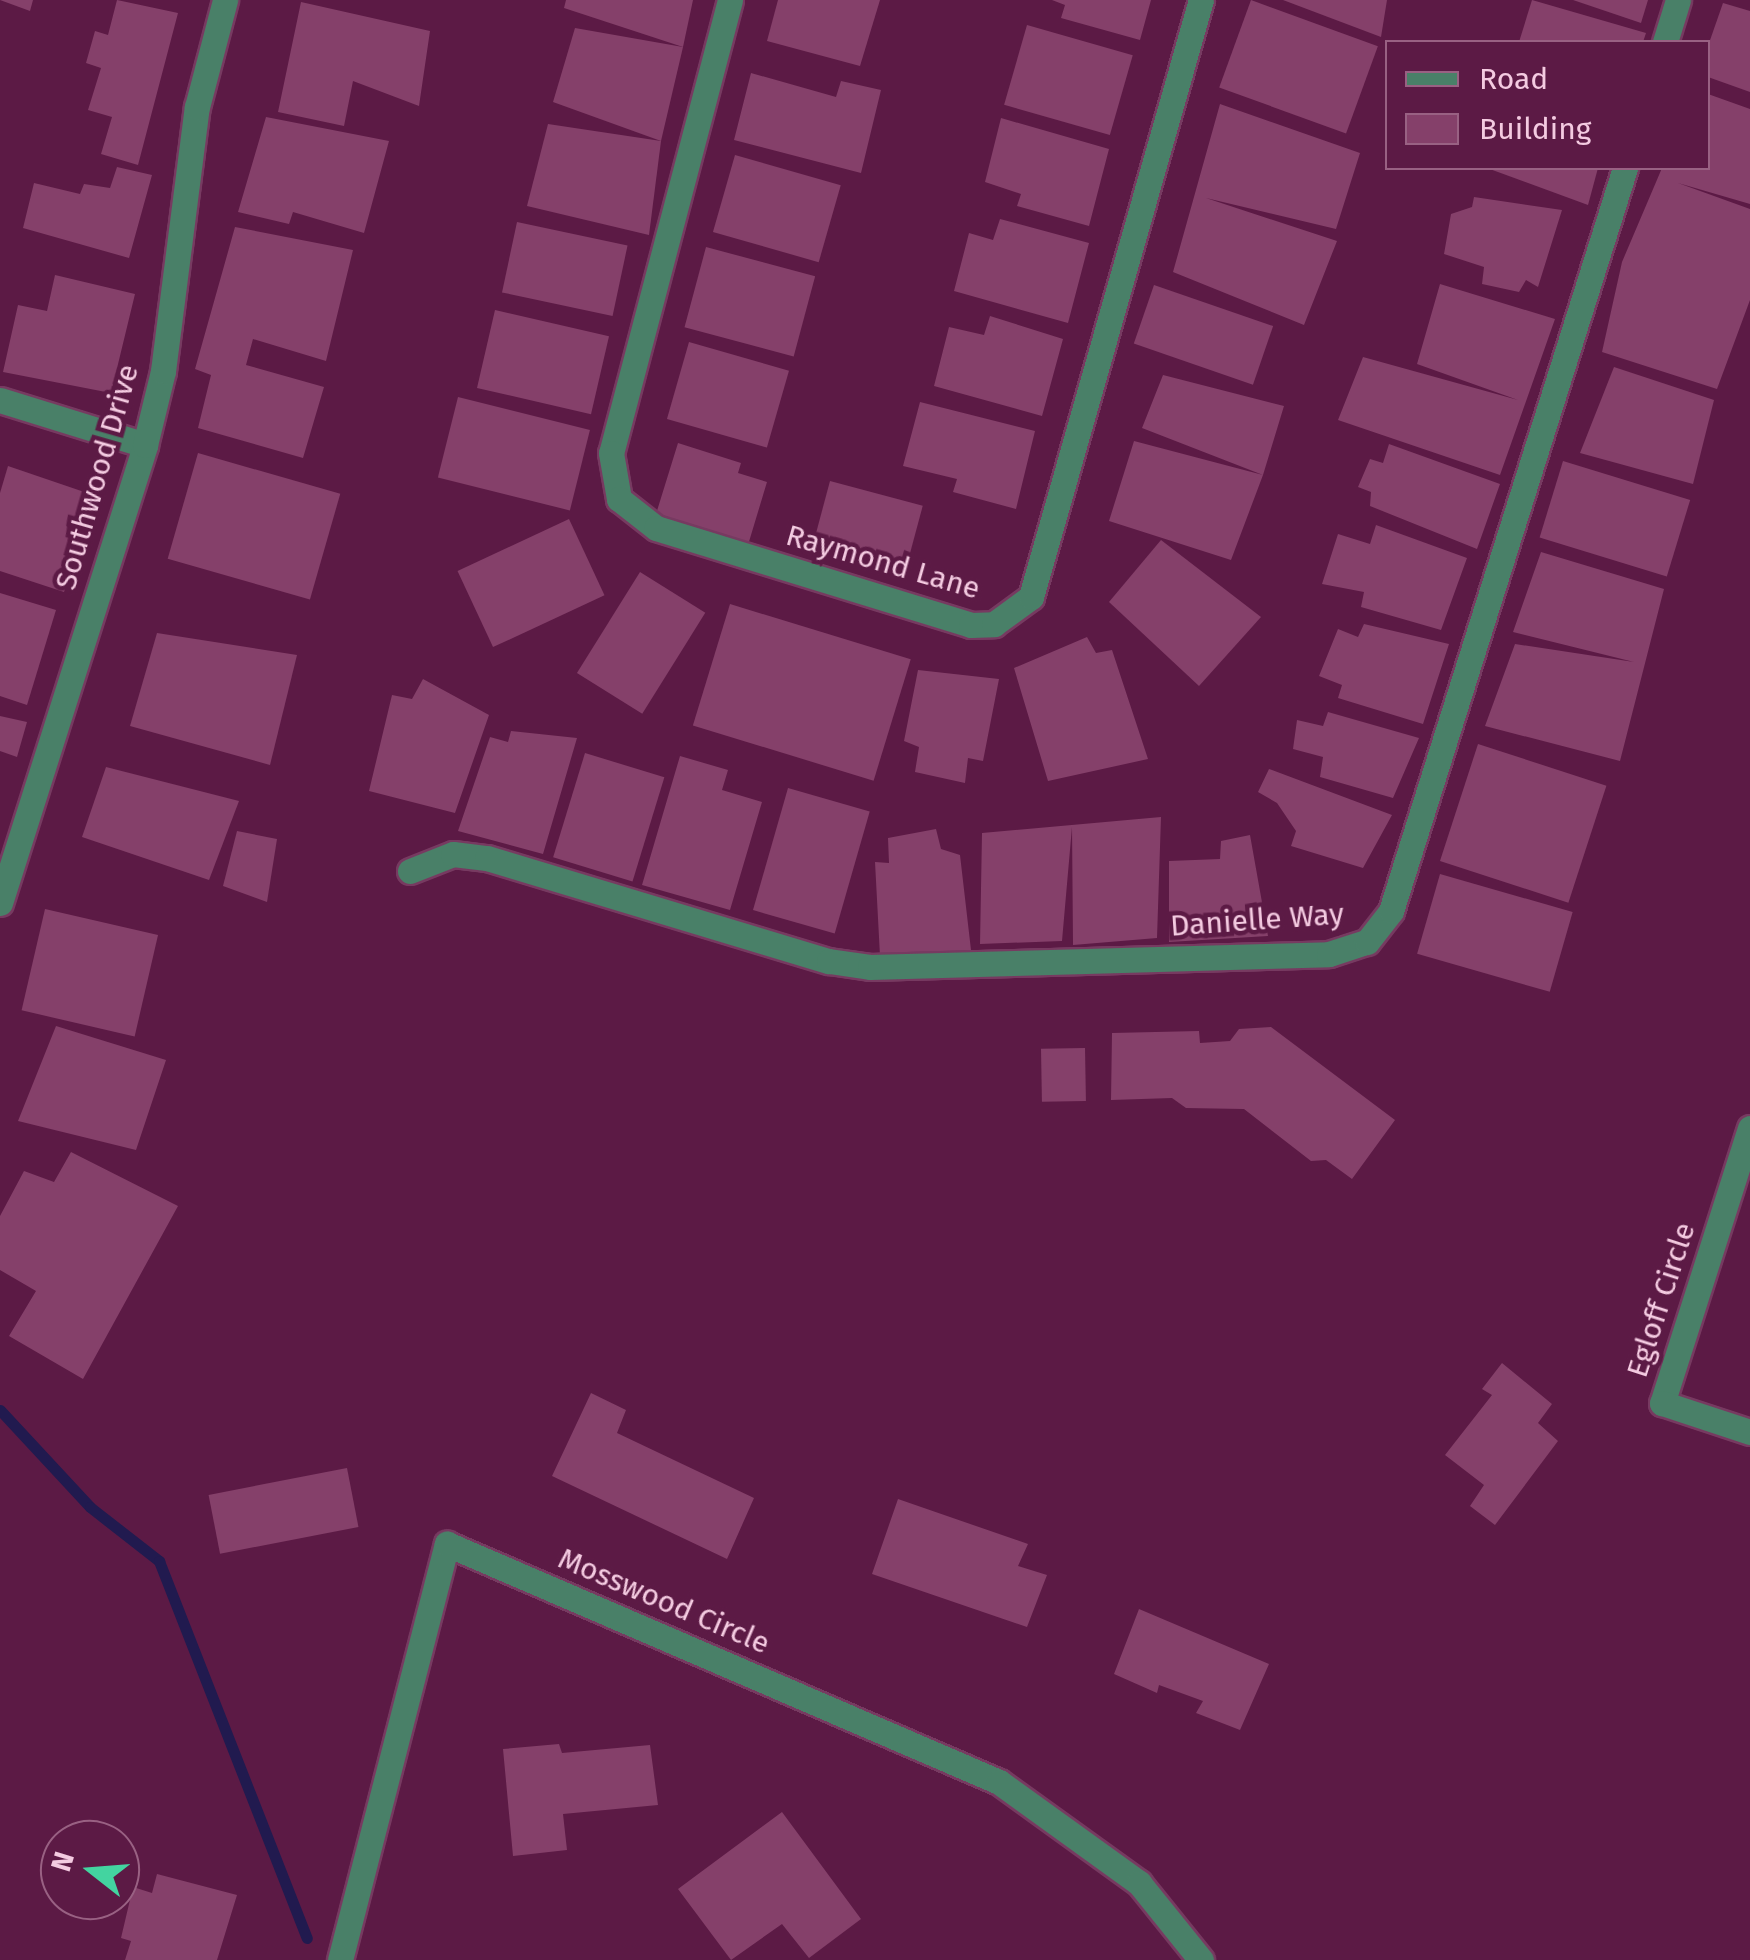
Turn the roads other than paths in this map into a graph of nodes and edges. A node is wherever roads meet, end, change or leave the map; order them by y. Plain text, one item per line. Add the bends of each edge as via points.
1 (225, 0) edge
2 (730, 0) edge
3 (1201, 0) edge
4 (1678, 0) edge
5 (1666, 40) edge
6 (1625, 170) edge
7 (0, 400) edge
8 (146, 445) junction
9 (8, 849) edge
10 (410, 872) dead end
11 (0, 902) edge
12 (1750, 1128) edge
13 (1750, 1432) edge
14 (340, 1960) edge
15 (1201, 1960) edge

1 - 8 street, Southwood Drive via 198,107
2 - 3 street, Raymond Lane via 611,453 619,499 656,528 970,625 1015,614 1036,586
4 - 5 street
6 - 10 street, Danielle Way via 1391,911 1367,942 1329,954 870,967 829,961 488,858 453,854
7 - 8 street
8 - 9 street, Southwood Drive
9 - 11 street, Southwood Drive
12 - 13 street, Egloff Circle via 1662,1403
14 - 15 street, Mosswood Circle via 447,1544 998,1782 1139,1883

